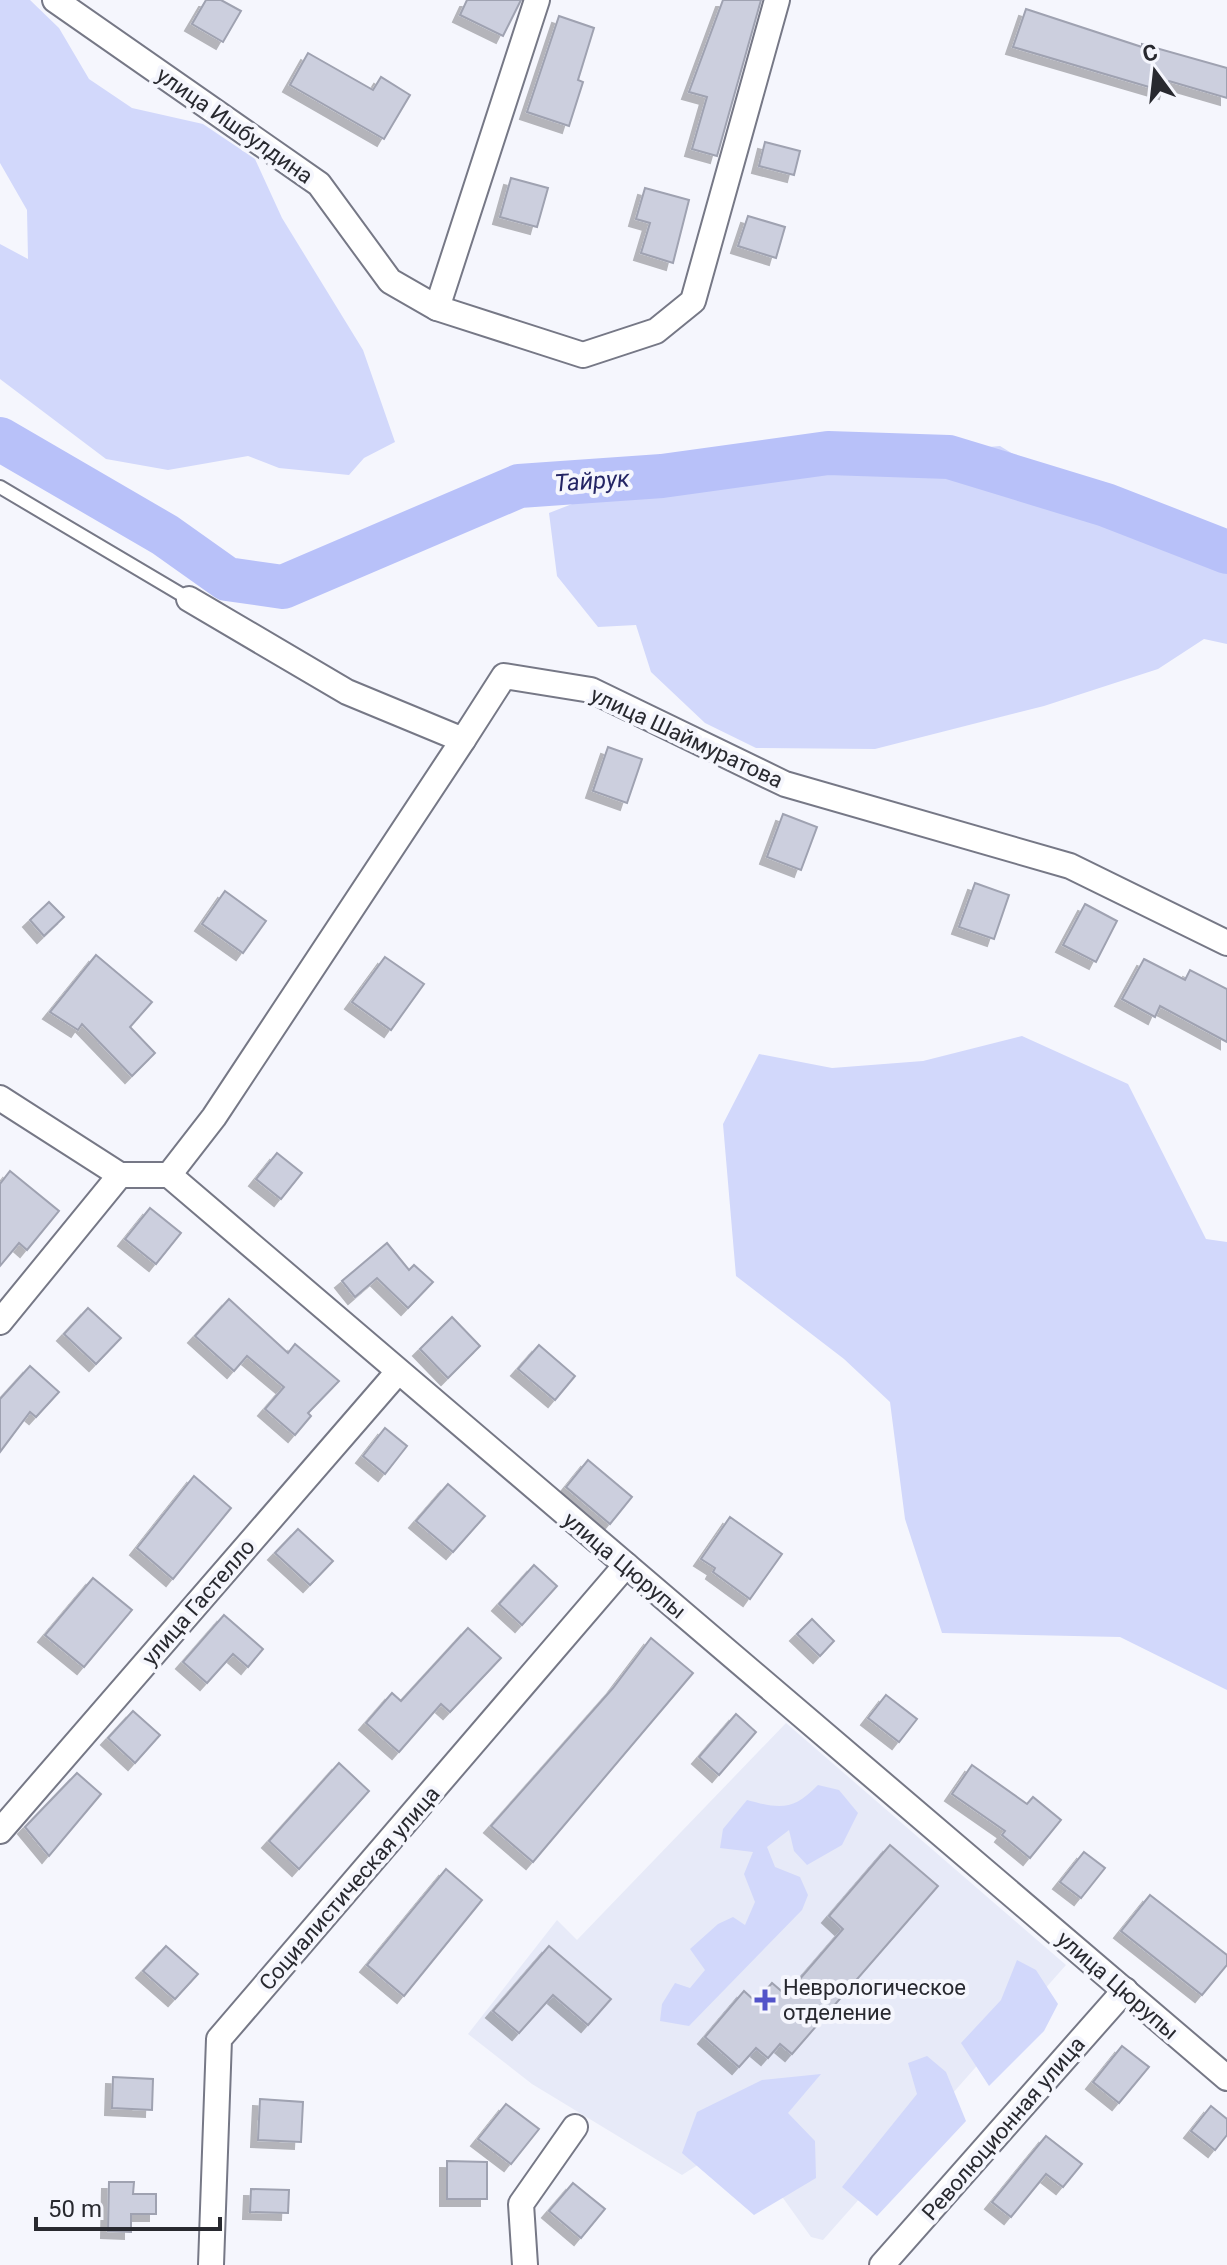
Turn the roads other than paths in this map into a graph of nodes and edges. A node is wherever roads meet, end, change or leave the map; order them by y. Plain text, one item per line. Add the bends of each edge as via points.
1 (55, 0) edge
2 (537, 0) edge
3 (777, 0) edge
4 (437, 308) junction
5 (0, 487) edge
6 (189, 599) joint
7 (463, 740) junction
8 (1227, 943) edge
9 (0, 1098) edge
10 (120, 1175) junction
11 (169, 1175) junction
12 (0, 1322) edge
13 (397, 1373) junction
14 (626, 1565) junction
15 (0, 1831) edge
16 (1125, 1990) junction
17 (1227, 2078) edge
18 (575, 2127) dead end
19 (211, 2265) edge
20 (525, 2265) edge
21 (882, 2265) edge

1 - 4 street, улица Ишбулдина via 319,184 390,281
2 - 4 street
3 - 4 street, улица Ишбулдина via 693,301 656,331 583,355
5 - 6 lane
6 - 7 street via 347,692
7 - 8 street, улица Шаймуратова via 504,676 591,690 785,784 1070,866
7 - 11 street via 214,1117
9 - 10 street
10 - 11 street
10 - 12 street
11 - 13 street, улица Цюрупы
13 - 14 street, улица Цюрупы
13 - 15 street, улица Гастелло
14 - 16 street, улица Цюрупы
14 - 19 street, Социалистическая улица via 219,2039
16 - 17 street, улица Цюрупы
16 - 21 street, Революционная улица
18 - 20 street via 521,2204

